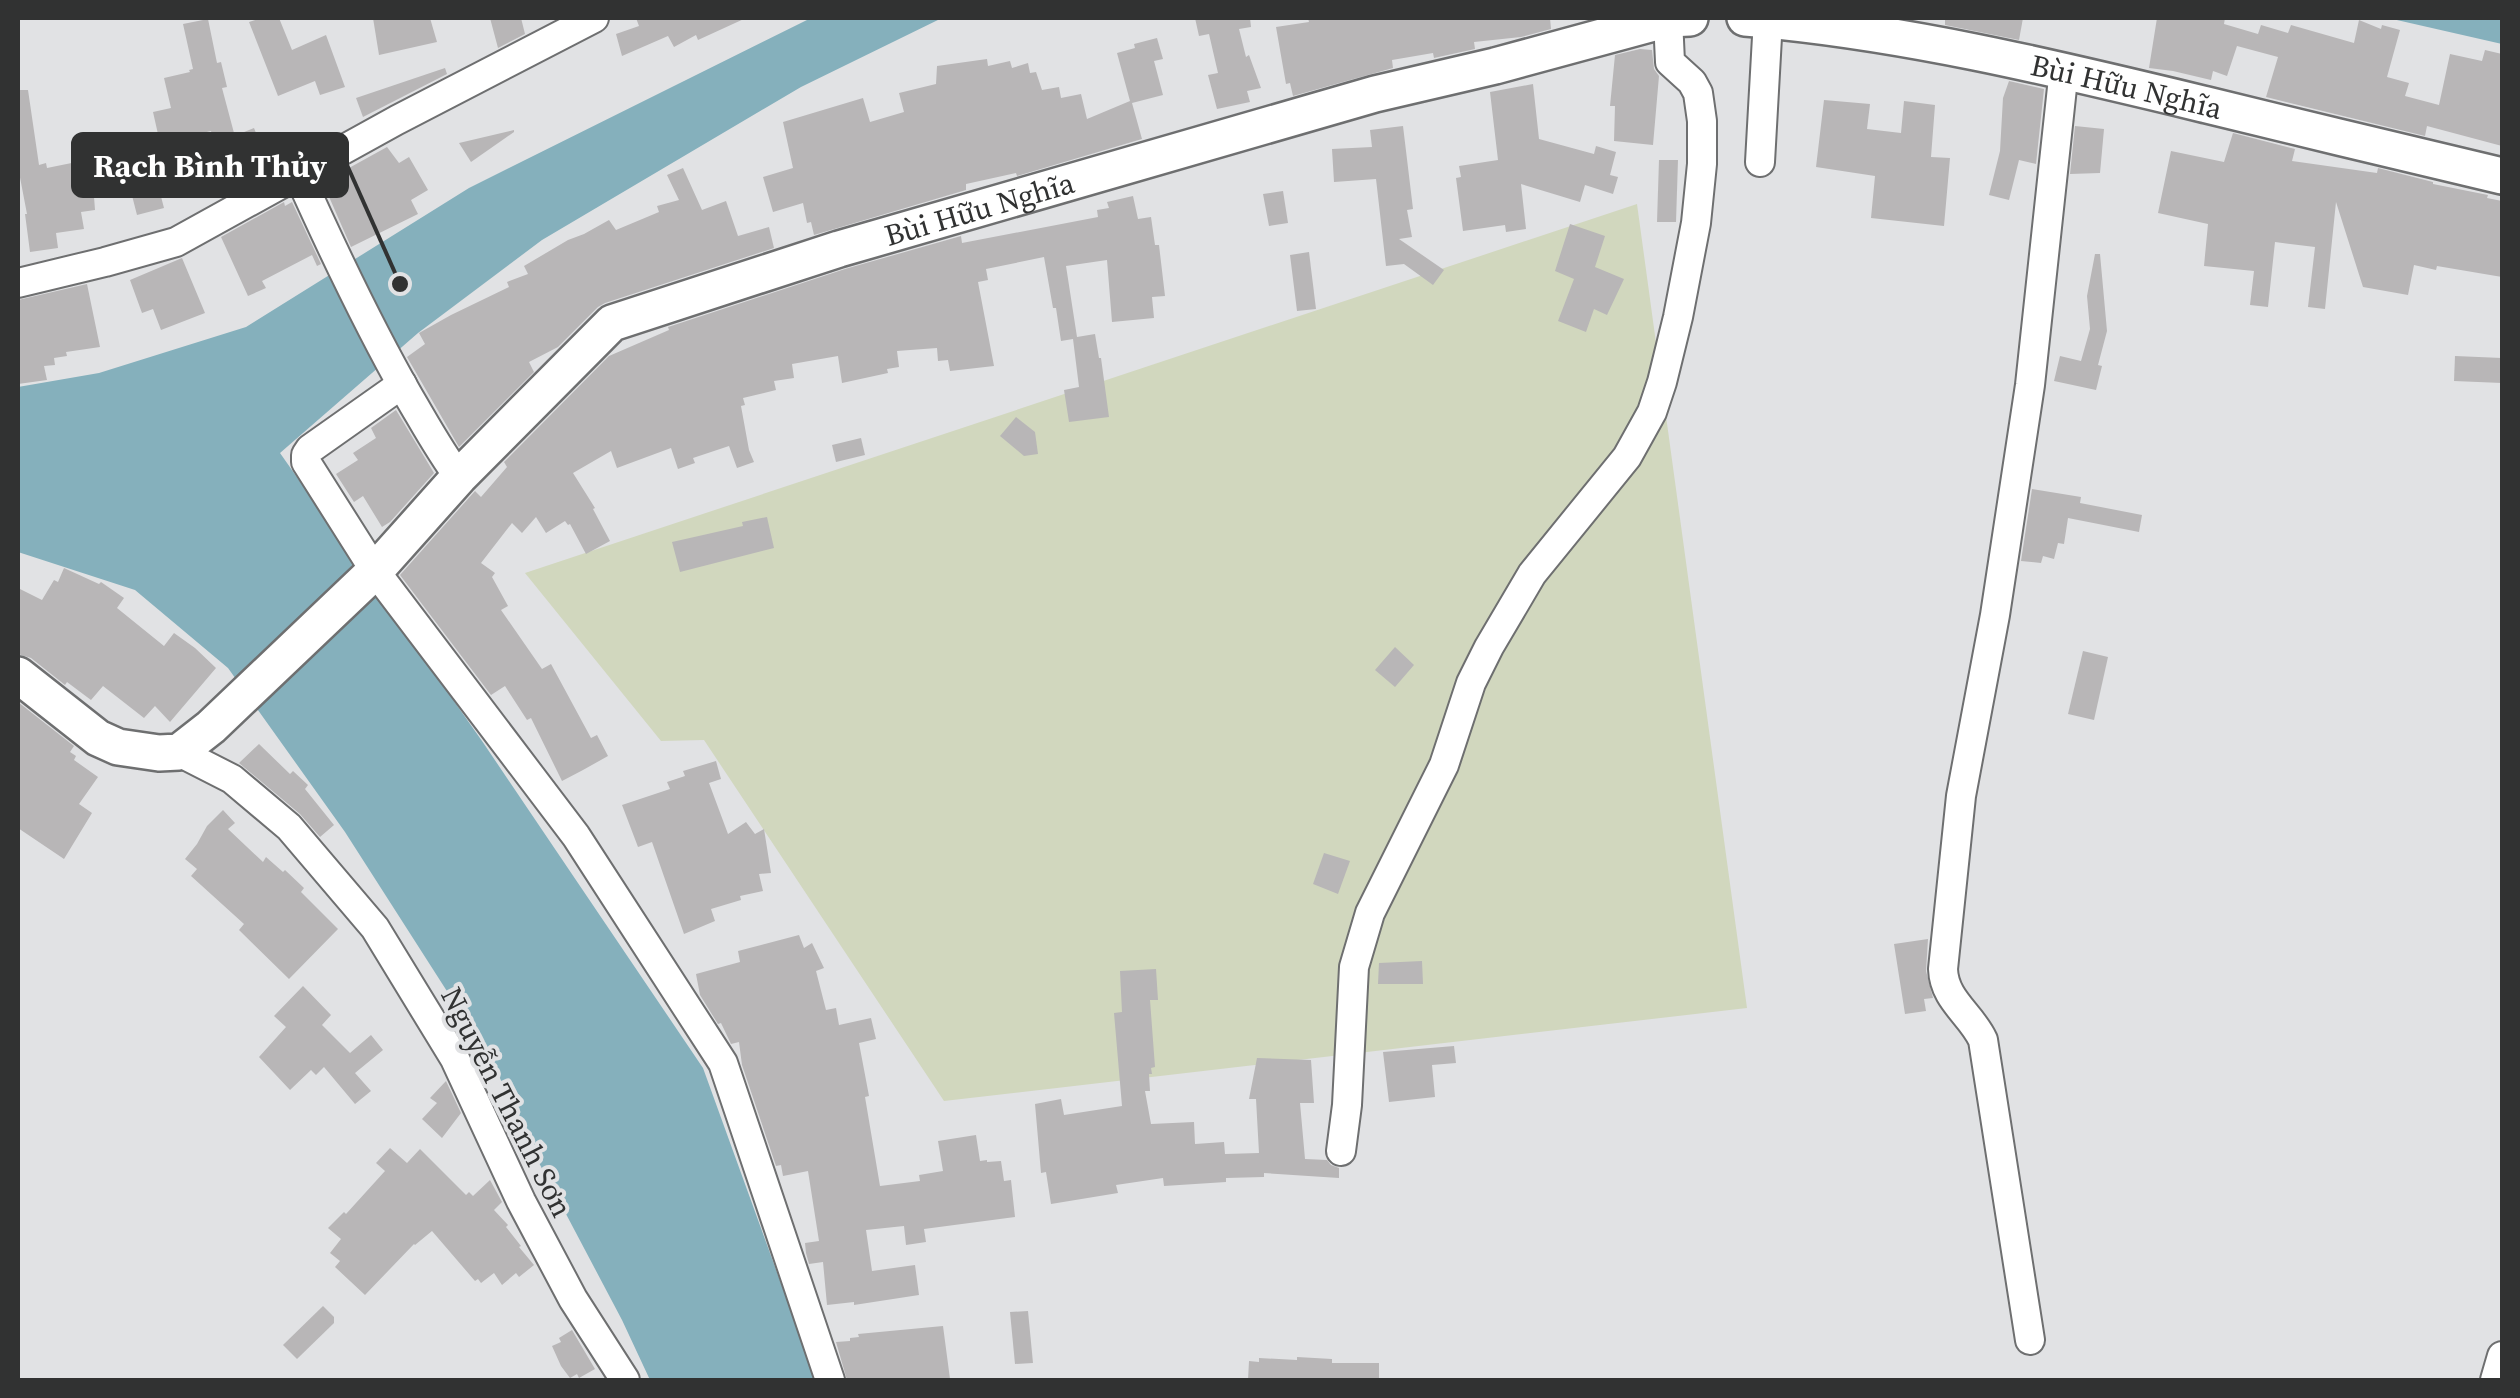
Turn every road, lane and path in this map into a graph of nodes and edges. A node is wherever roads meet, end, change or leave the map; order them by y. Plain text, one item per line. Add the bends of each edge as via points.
1 (594, 18) edge
2 (1679, 18) edge
3 (1756, 18) edge
4 (2064, 70) junction
5 (1760, 162) dead end
6 (298, 173) junction
7 (2502, 176) edge
8 (18, 283) edge
9 (397, 375) junction
10 (458, 476) junction
11 (371, 574) junction
12 (18, 675) edge
13 (178, 752) junction
14 (1341, 1151) dead end
15 (2030, 1340) dead end
16 (2502, 1356) edge
17 (624, 1380) edge
18 (830, 1380) edge
19 (2495, 1380) edge

1 - 6 street
2 - 10 main road, Bùi Hữu Nghĩa via 1375,94 839,249 612,323
2 - 14 street via 1670,62 1698,93 1702,164 1662,382 1627,457 1532,574 1489,647 1444,764 1370,913 1354,967
3 - 4 main road, Bùi Hữu Nghĩa via 1970,49
3 - 5 street
4 - 7 main road, Bùi Hữu Nghĩa
4 - 15 street via 2030,385 1961,796 1943,969 1947,991 1982,1040
6 - 8 street via 176,242
6 - 9 street
9 - 10 street
9 - 11 street via 306,455
10 - 11 main road, Bùi Hữu Nghĩa
11 - 13 main road, Bùi Hữu Nghĩa
11 - 18 street via 576,836 723,1063
12 - 13 main road via 98,738 118,747
13 - 17 street, Nguyễn Thanh Sơn via 232,778 289,828 375,928 455,1059 555,1266
16 - 19 street

